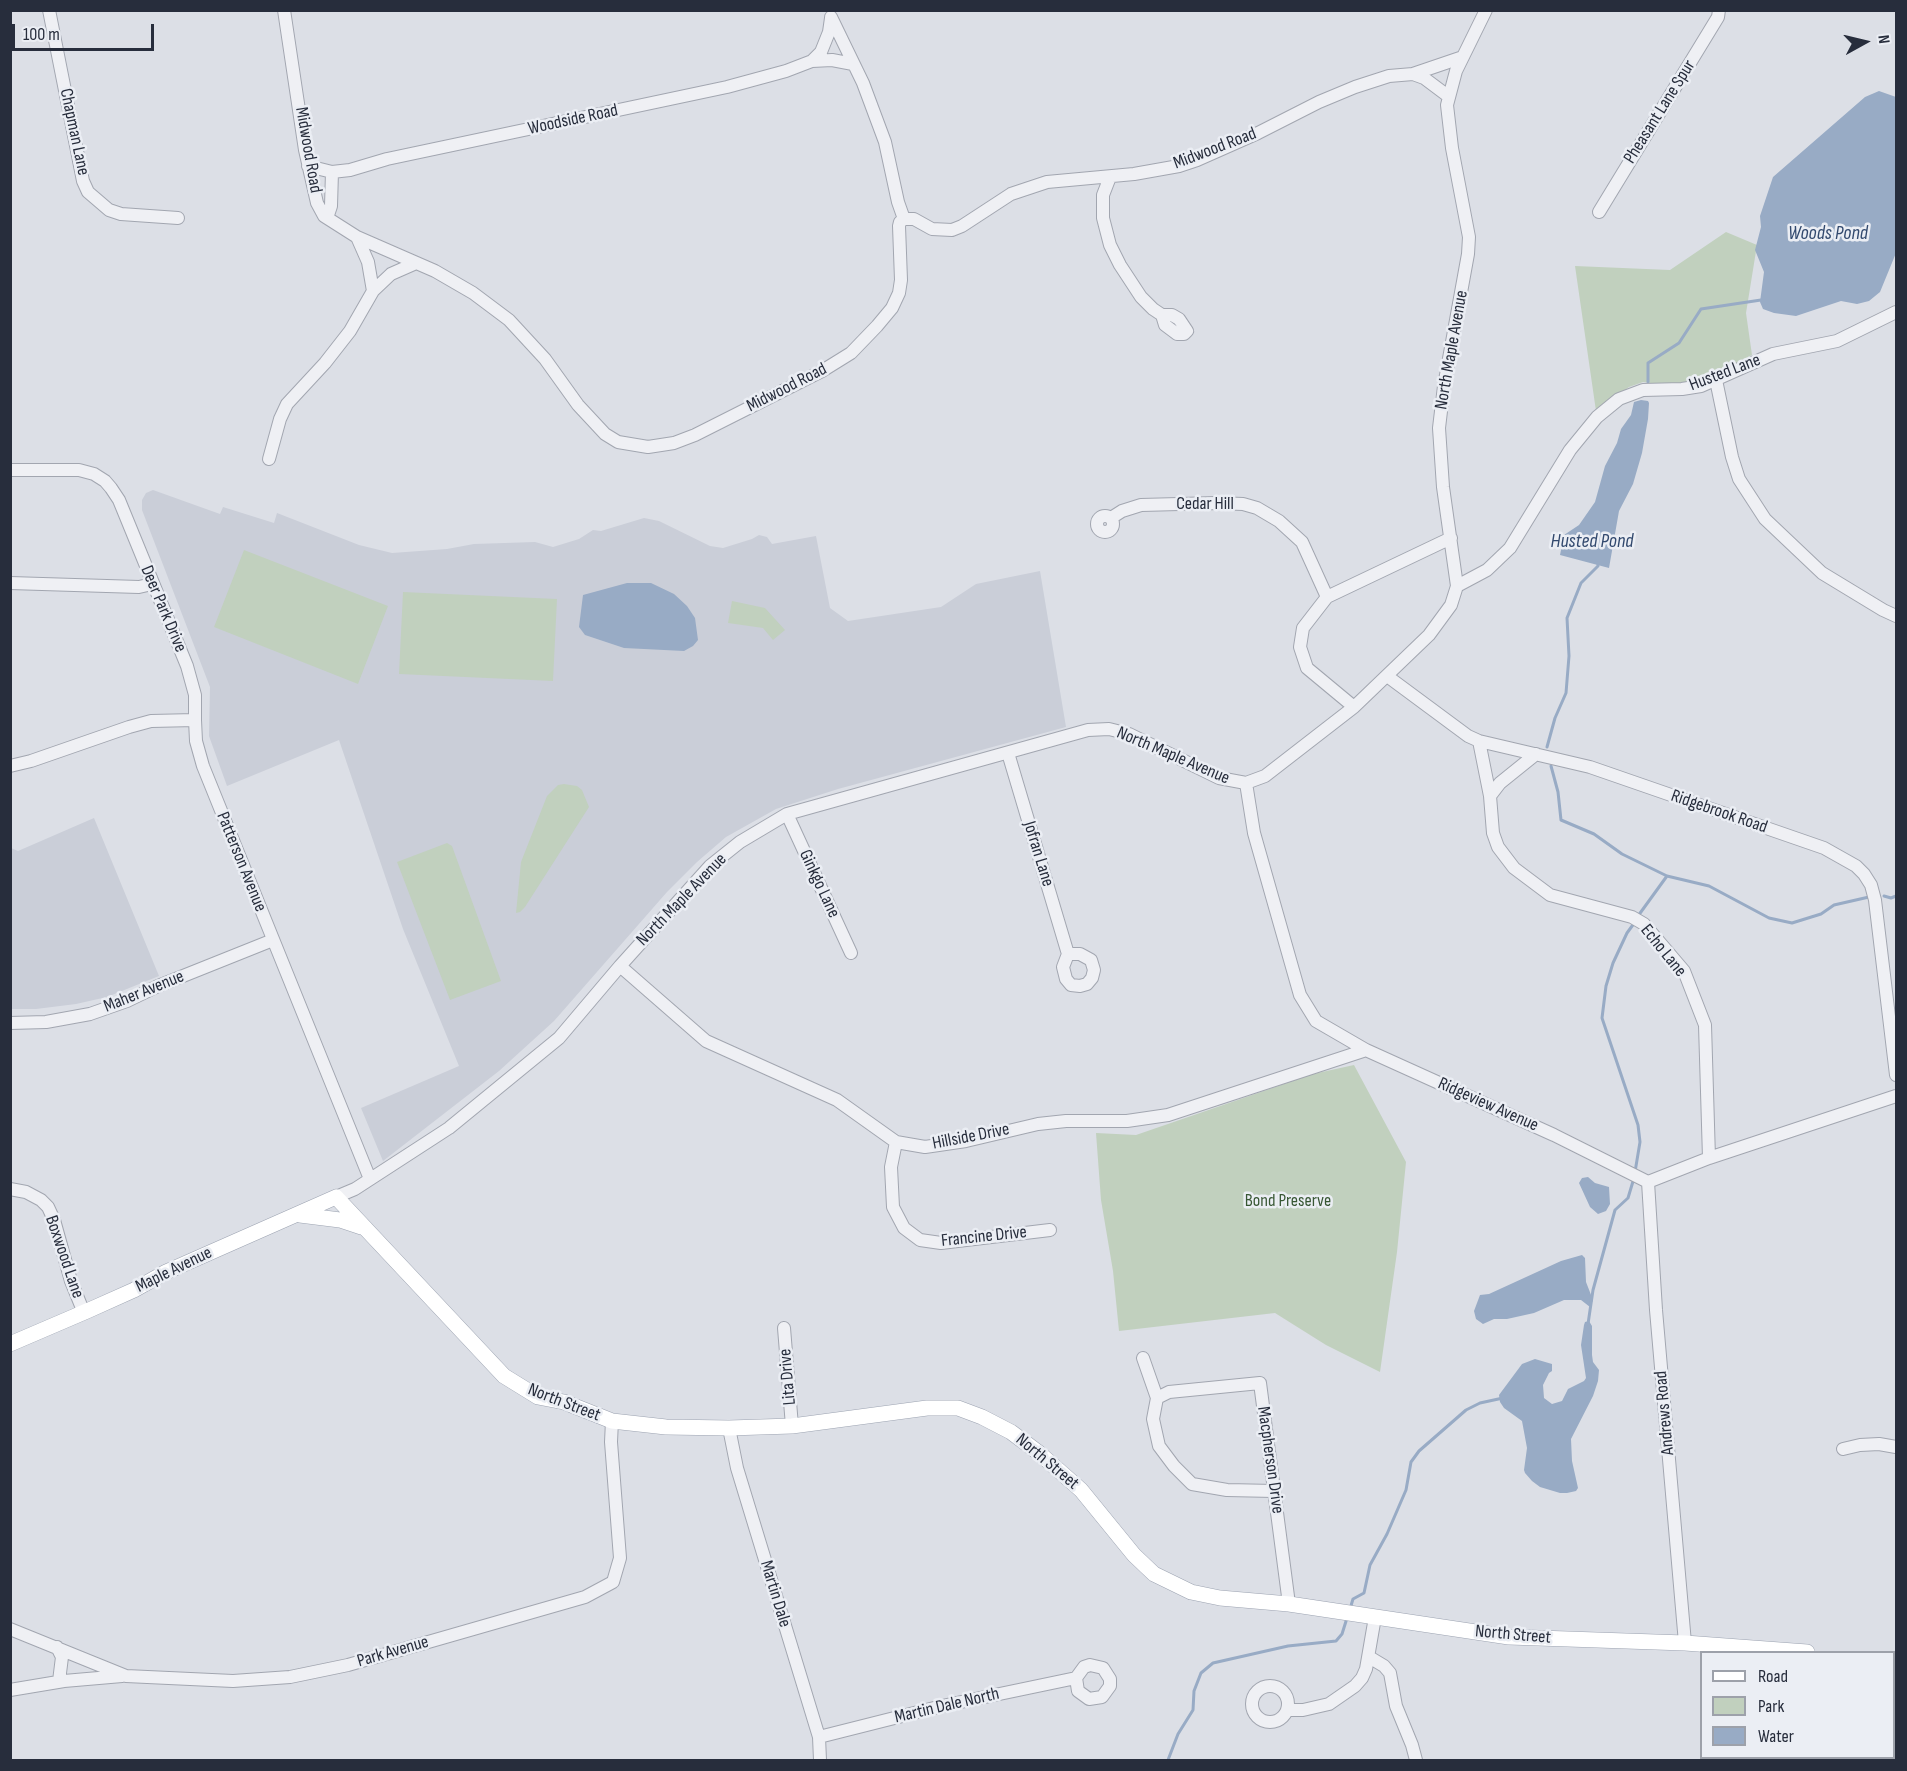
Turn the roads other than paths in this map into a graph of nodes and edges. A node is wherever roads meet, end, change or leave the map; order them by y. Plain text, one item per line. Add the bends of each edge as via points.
1 (49, 10) edge
2 (284, 10) edge
3 (1486, 10) edge
4 (1719, 10) edge
5 (830, 14) edge
6 (1462, 57) junction
7 (812, 61) junction
8 (853, 64) junction
9 (1413, 74) junction
10 (1448, 96) junction
11 (308, 166) junction
12 (333, 172) junction
13 (1110, 177) junction
14 (1599, 212) dead end
15 (178, 218) dead end
16 (327, 218) junction
17 (904, 219) junction
18 (357, 237) junction
19 (416, 263) junction
20 (373, 291) junction
21 (1896, 312) edge
22 (1162, 315) dead end
23 (1716, 380) junction
24 (269, 459) dead end
25 (10, 470) edge
26 (1111, 518) dead end
27 (1451, 538) junction
28 (10, 583) edge
29 (153, 584) junction
30 (1457, 585) junction
31 (1327, 597) junction
32 (1896, 616) edge
33 (1387, 676) junction
34 (1354, 707) junction
35 (195, 720) junction
36 (1479, 741) junction
37 (1008, 753) junction
38 (1536, 754) junction
39 (10, 766) edge
40 (1246, 783) junction
41 (1490, 796) junction
42 (787, 814) junction
43 (273, 940) junction
44 (851, 953) dead end
45 (1068, 954) dead end
46 (620, 966) junction
47 (10, 1023) edge
48 (1366, 1050) junction
49 (1896, 1075) edge
50 (1896, 1096) edge
51 (897, 1142) junction
52 (1709, 1158) junction
53 (1639, 1178) junction
54 (370, 1179) junction
55 (10, 1189) edge
56 (336, 1197) junction
57 (294, 1215) junction
58 (365, 1229) junction
59 (1050, 1230) dead end
60 (84, 1313) junction
61 (784, 1328) dead end
62 (10, 1344) edge
63 (1143, 1358) dead end
64 (1157, 1398) junction
65 (612, 1421) junction
66 (792, 1426) junction
67 (729, 1428) junction
68 (1896, 1447) edge
69 (1843, 1449) dead end
70 (1274, 1491) junction
71 (1289, 1604) junction
72 (1375, 1617) junction
73 (10, 1629) edge
74 (1685, 1643) junction
75 (57, 1647) junction
76 (1783, 1651) edge
77 (1369, 1658) junction
78 (126, 1676) junction
79 (1076, 1678) dead end
80 (59, 1681) junction
81 (10, 1690) edge
82 (1287, 1710) dead end
83 (819, 1737) junction
84 (820, 1761) edge
85 (1416, 1761) edge

1 - 15 street, Chapman Lane via 88,192 109,210 121,214
2 - 11 street, Midwood Road
3 - 6 street, North Maple Avenue
4 - 14 street, Pheasant Lane Spur
5 - 7 street via 829,32 821,52
5 - 8 street
6 - 9 street, Midwood Road
6 - 10 street, North Maple Avenue
7 - 8 street, Woodside Road
7 - 12 street, Woodside Road via 727,87
8 - 17 street via 885,141
9 - 10 street
9 - 13 street, Midwood Road via 1389,76 1355,87 1197,160
10 - 27 street, North Maple Avenue via 1452,147 1469,237 1440,413 1441,471
11 - 12 street, Woodside Road
11 - 16 street, Midwood Road via 317,203
12 - 16 street
13 - 17 street, Midwood Road via 1029,187 952,230 932,229 914,219
13 - 22 street via 1102,207 1110,245 1141,297
16 - 18 street, Midwood Road
17 - 19 street, Midwood Road via 899,226 899,293 892,308 859,345 812,376 694,435 658,447 633,446 605,434 509,320 451,279
18 - 19 street, Midwood Road
18 - 20 street via 368,262
19 - 20 street via 391,274
20 - 24 street via 326,363 287,404
21 - 23 street, Husted Lane via 1844,338 1773,354
23 - 30 street, Husted Lane via 1682,389 1642,390 1619,399 1587,428 1504,554 1487,570
23 - 32 street via 1739,479 1765,519 1822,573
25 - 29 street, Deer Park Drive via 79,470 105,481 119,500
26 - 31 street, Cedar Hill via 1141,505 1217,503 1257,508 1302,542
27 - 30 street, North Maple Avenue
27 - 31 street
28 - 29 street via 139,587
29 - 35 street, Deer Park Drive via 190,676
30 - 33 street, North Maple Avenue via 1444,616
31 - 34 street via 1303,628 1300,647 1306,668
33 - 34 street, North Maple Avenue
33 - 36 street, Ridgebrook Road
34 - 40 street, North Maple Avenue via 1265,776
35 - 39 street via 151,721
35 - 43 street, Patterson Avenue via 203,766
36 - 38 street, Ridgebrook Road
36 - 41 street, Echo Lane
37 - 40 street, North Maple Avenue via 1088,730 1109,729 1129,734 1219,778
37 - 42 street, North Maple Avenue
37 - 45 street, Jofran Lane
38 - 41 street
38 - 49 street, Ridgebrook Road via 1590,767 1813,844 1856,866 1871,885 1875,900
40 - 48 street, Ridgeview Avenue via 1254,833 1300,995 1316,1021
41 - 52 street, Echo Lane via 1493,834 1514,868 1550,895 1632,917 1644,924 1684,971 1705,1025
42 - 44 street, Ginkgo Lane
42 - 46 street, North Maple Avenue via 740,842 710,866
43 - 47 street, Maher Avenue via 90,1014 46,1022
43 - 54 street, Patterson Avenue
46 - 51 street, Hillside Drive via 706,1041 837,1100
46 - 54 street, North Maple Avenue via 559,1038 448,1128
48 - 51 street, Hillside Drive via 1168,1115 1127,1121 1038,1124 925,1147
48 - 53 street, Ridgeview Avenue
50 - 52 street
51 - 59 street, Francine Drive via 891,1167 893,1207 904,1228 920,1240 941,1243
52 - 53 street
53 - 74 street, Andrews Road via 1656,1310
54 - 56 street, North Maple Avenue
55 - 60 street, Boxwood Lane via 26,1192 48,1207
56 - 57 main road, Maple Avenue
56 - 58 main road, North Street
57 - 58 main road via 340,1220
57 - 60 main road, Maple Avenue
58 - 65 main road, North Street via 504,1376 538,1397 564,1402
60 - 62 main road, Maple Avenue
61 - 66 street, Lita Drive
63 - 64 street
64 - 70 street via 1153,1419 1159,1446 1192,1484 1227,1490
64 - 70 street, Macpherson Drive via 1169,1392 1260,1383
65 - 67 main road, North Street
65 - 78 street, Park Avenue via 621,1558 613,1582 600,1590 369,1659 290,1677 233,1681
66 - 67 main road, North Street
66 - 71 main road, North Street via 927,1408 958,1408 1011,1432 1039,1453 1081,1490 1154,1574 1191,1592 1220,1599
67 - 83 street, Martin Dale via 737,1468
68 - 69 street
70 - 71 street, Macpherson Drive
71 - 72 main road, North Street
72 - 74 main road, North Street via 1509,1637
72 - 77 street
73 - 75 street, Park Avenue
74 - 76 main road, North Street
75 - 78 street, Park Avenue
75 - 80 street via 62,1657
77 - 82 street via 1362,1678 1337,1700 1320,1707
77 - 85 street via 1390,1673 1396,1706
78 - 80 street
79 - 83 street, Martin Dale North
80 - 81 street
83 - 84 street, Martin Dale

